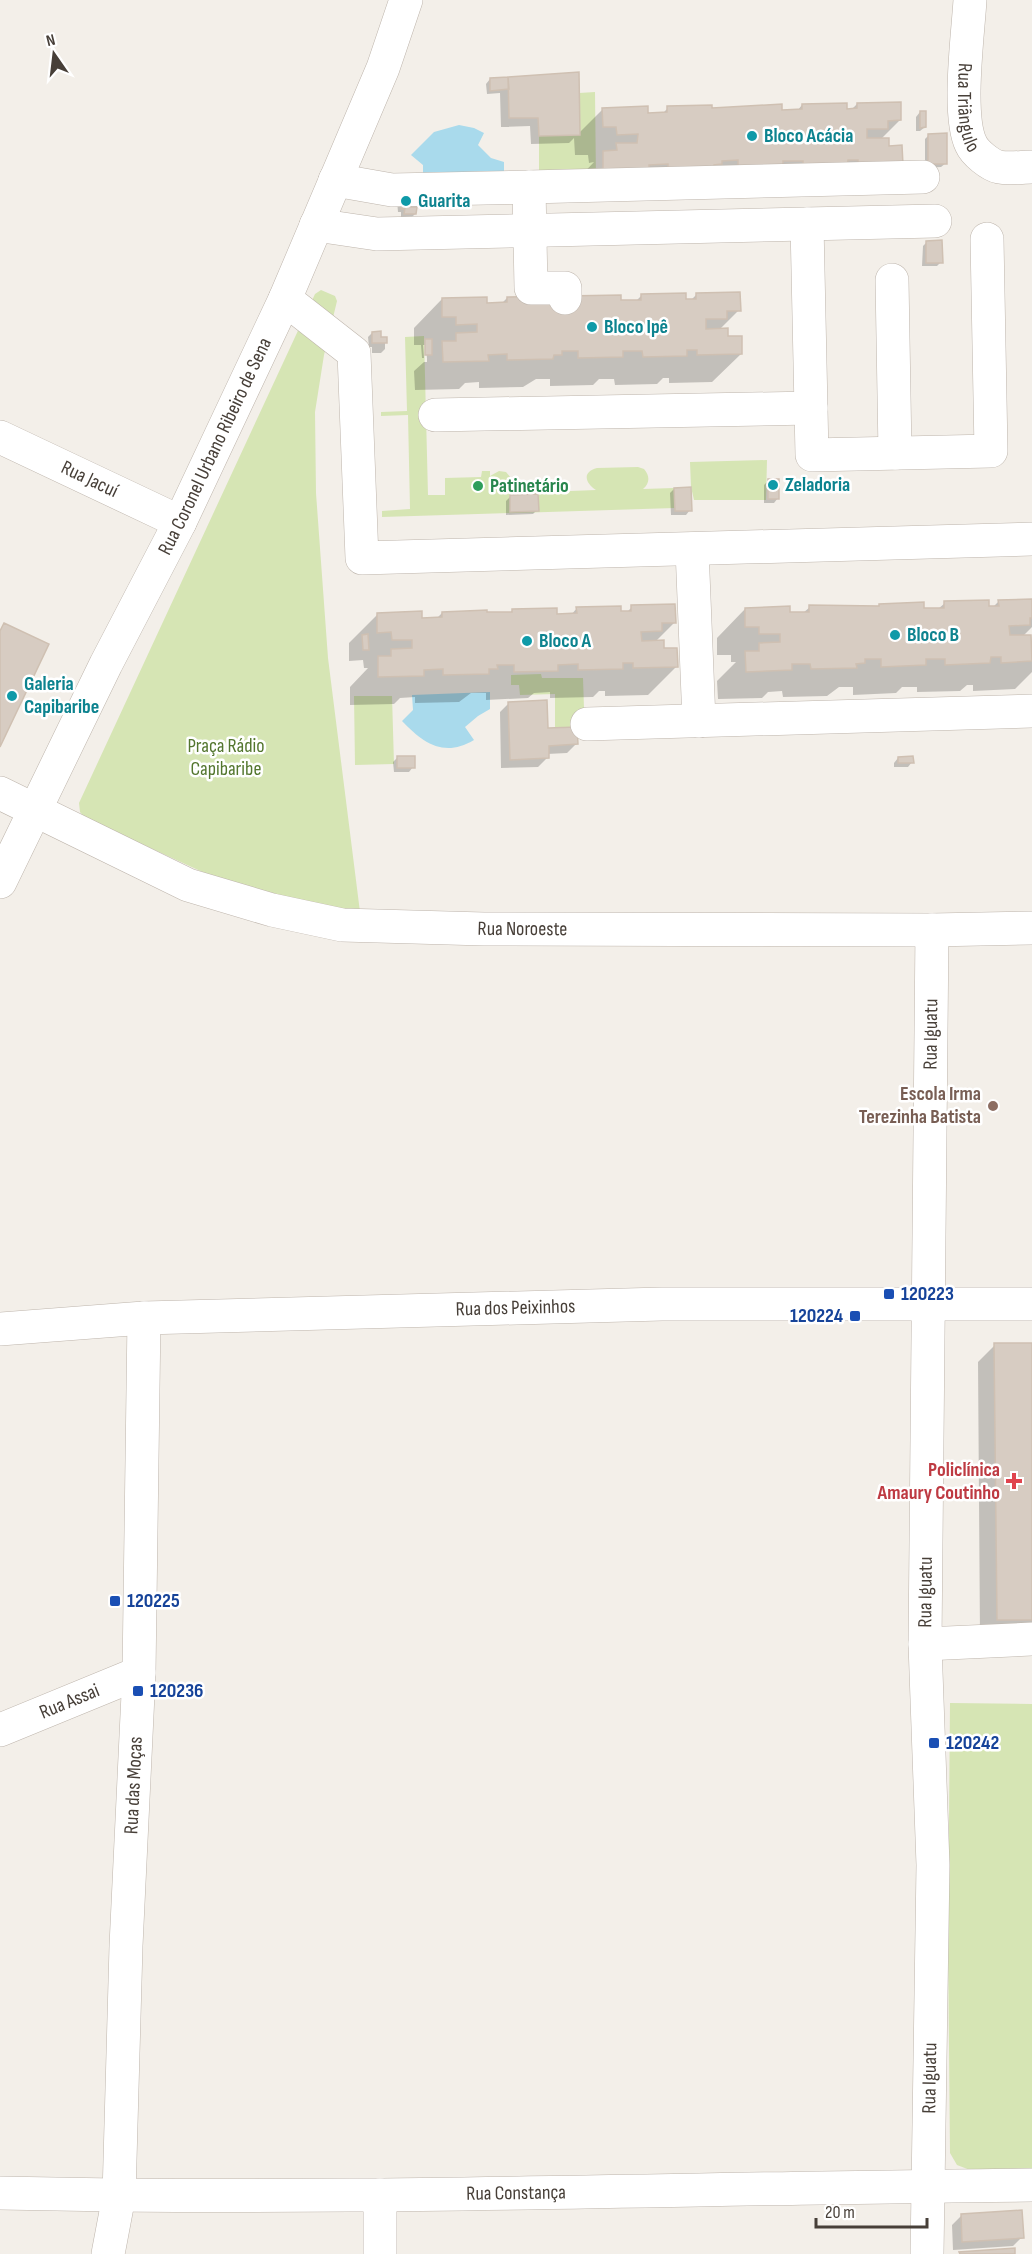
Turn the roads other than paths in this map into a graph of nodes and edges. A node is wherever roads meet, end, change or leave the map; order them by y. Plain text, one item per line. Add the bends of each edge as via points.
1 (406, 0) edge
2 (970, 0) edge
3 (1032, 167) edge
4 (923, 177) dead end
5 (335, 180) junction
6 (529, 187) junction
7 (935, 221) dead end
8 (807, 224) junction
9 (316, 225) junction
10 (530, 230) junction
11 (987, 239) dead end
12 (891, 280) dead end
13 (565, 298) dead end
14 (285, 299) junction
15 (811, 408) junction
16 (435, 415) dead end
17 (0, 437) edge
18 (895, 453) junction
19 (180, 522) junction
20 (1032, 539) edge
21 (692, 549) junction
22 (1032, 711) edge
23 (699, 721) junction
24 (587, 724) dead end
25 (0, 793) edge
26 (34, 810) junction
27 (0, 882) edge
28 (1032, 928) edge
29 (932, 930) junction
30 (1032, 1304) edge
31 (928, 1306) junction
32 (144, 1318) junction
33 (0, 1329) edge
34 (1032, 1639) edge
35 (925, 1644) junction
36 (139, 1673) junction
37 (0, 1730) edge
38 (1032, 2185) edge
39 (927, 2186) junction
40 (0, 2193) edge
41 (119, 2196) junction
42 (380, 2196) junction
43 (108, 2254) edge
44 (380, 2254) edge
45 (927, 2254) edge

1 - 5 street, Rua Coronel Urbano Ribeiro de Sena via 383,68
2 - 3 street, Rua Triângulo via 964,88 971,145 999,167
4 - 6 street via 791,171
5 - 6 street via 392,190
5 - 9 street, Rua Coronel Urbano Ribeiro de Sena
6 - 10 street
7 - 8 street
8 - 10 street
8 - 15 street
9 - 10 street via 377,234
9 - 14 street, Rua Coronel Urbano Ribeiro de Sena
10 - 13 street via 531,288 565,288
11 - 18 street via 991,451
12 - 18 street
14 - 19 street, Rua Coronel Urbano Ribeiro de Sena
14 - 21 street via 354,353 362,558
15 - 16 street
15 - 18 street via 812,455
17 - 19 street, Rua Jacuí
19 - 26 street, Rua Coronel Urbano Ribeiro de Sena
20 - 21 street
21 - 23 street
22 - 23 street
23 - 24 street
25 - 26 street, Rua Noroeste
26 - 27 street, Rua Coronel Urbano Ribeiro de Sena
26 - 29 street, Rua Noroeste via 188,885 272,910 342,925
28 - 29 street, Rua Noroeste
29 - 31 street, Rua Iguatu
30 - 31 street, Rua dos Peixinhos
31 - 32 street, Rua dos Peixinhos via 662,1304
31 - 35 street, Rua Iguatu
32 - 33 street, Rua dos Peixinhos
32 - 36 street, Rua das Moças
34 - 35 street
35 - 39 street, Rua Iguatu via 933,1865
36 - 37 street, Rua Assai
36 - 41 street, Rua das Moças
38 - 39 street, Rua Constança
39 - 42 street, Rua Constança
39 - 45 street, Rua Iguatu
40 - 41 street, Rua Constança
41 - 42 street, Rua Constança
41 - 43 street, Rua das Moças
42 - 44 street

